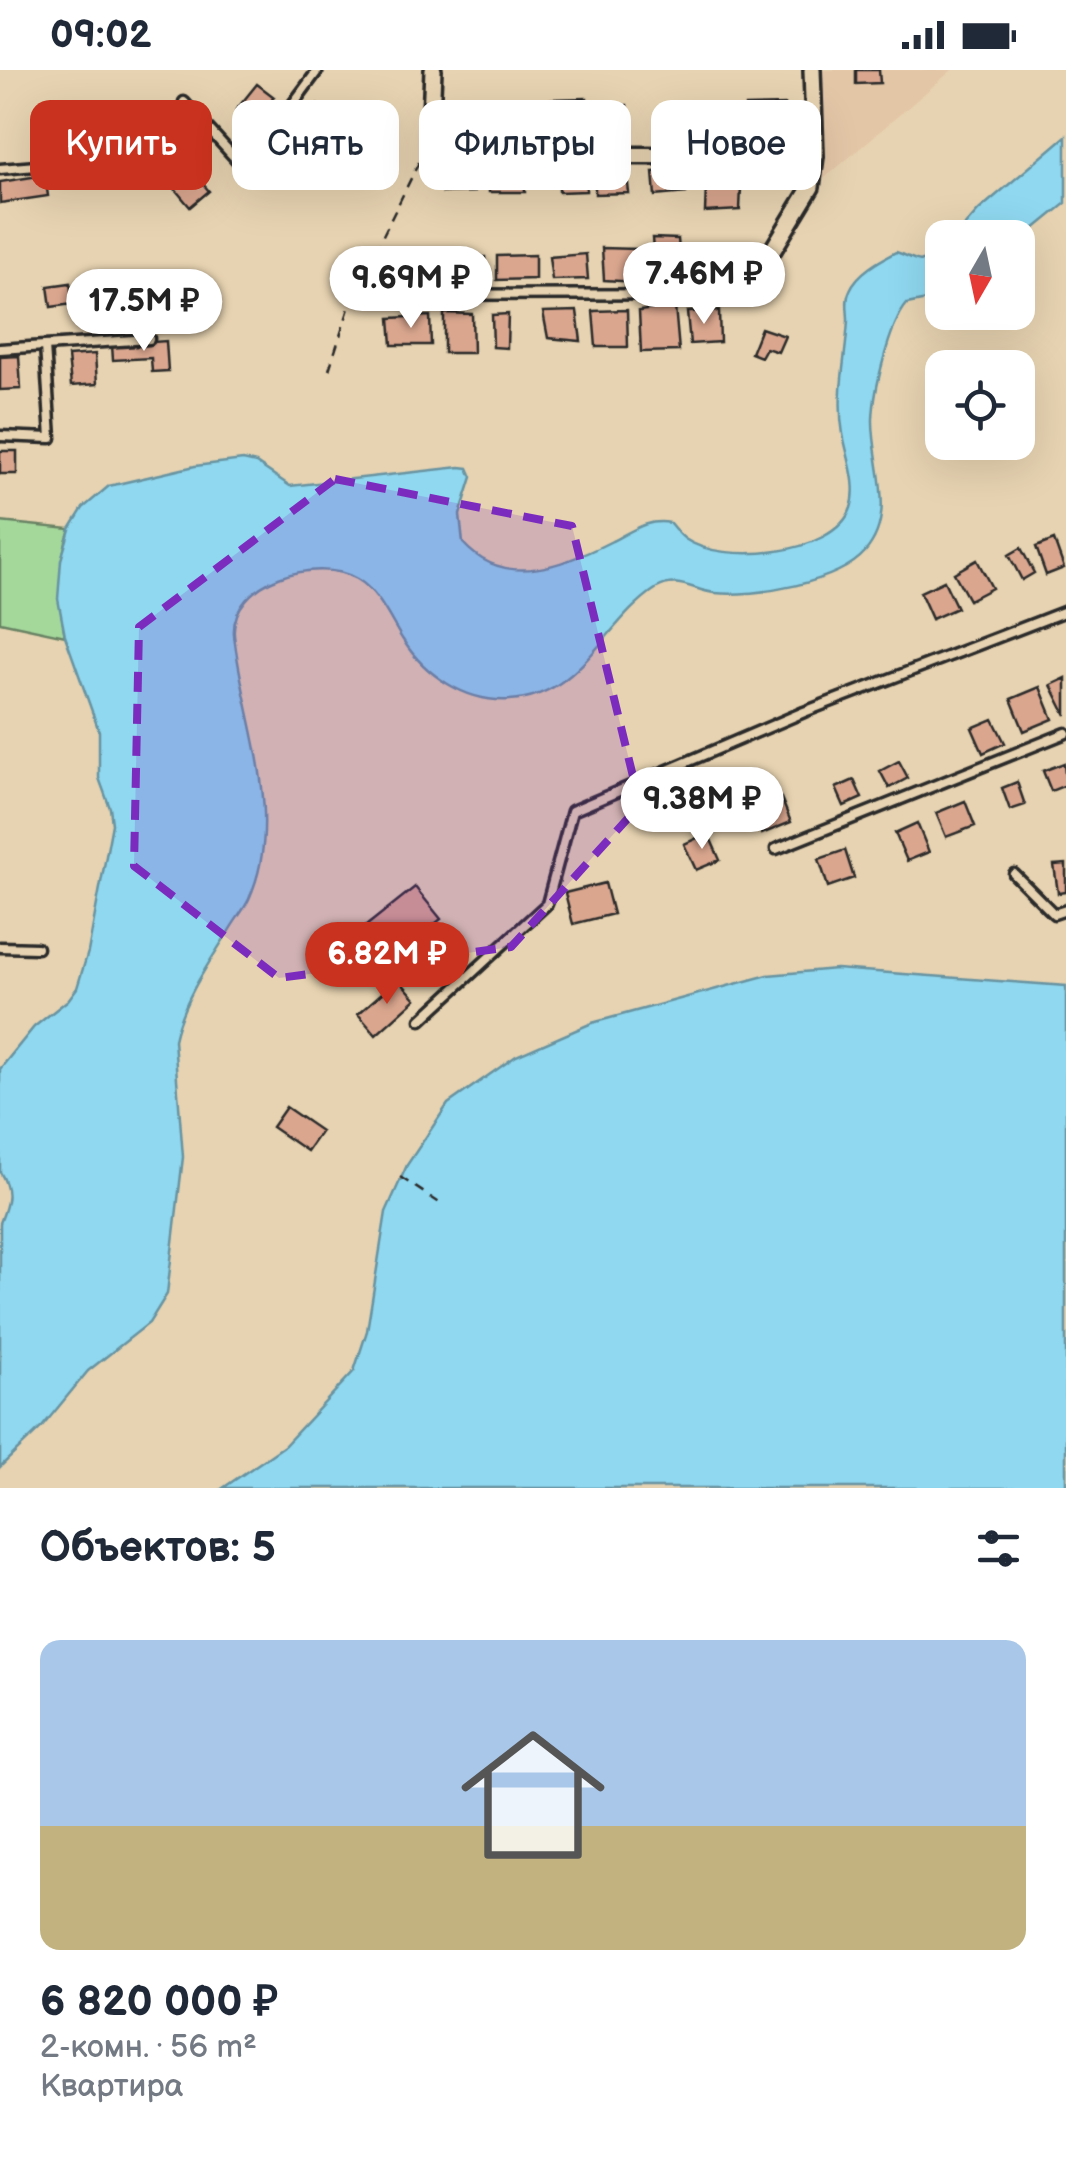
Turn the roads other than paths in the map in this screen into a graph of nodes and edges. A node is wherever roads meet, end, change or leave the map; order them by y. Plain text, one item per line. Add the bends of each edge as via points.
1 (318, 70) edge
2 (433, 70) edge
3 (812, 70) edge
4 (813, 100) edge
5 (212, 133) edge
6 (651, 156) edge
7 (30, 167) edge
8 (0, 169) edge
9 (809, 190) edge
10 (746, 294) joint
11 (353, 295) road end
12 (149, 339) dead end
13 (45, 346) junction
14 (0, 349) edge
15 (0, 436) edge
16 (1066, 611) edge
17 (1066, 733) edge
18 (776, 849) dead end
19 (1014, 874) dead end
20 (1066, 910) edge
21 (0, 948) edge
22 (37, 948) dead end
23 (421, 1020) dead end

1 - 5 lane via 245,169
2 - 6 street via 430,140 443,152
3 - 4 street
7 - 8 lane
9 - 10 street
10 - 11 lane
12 - 13 lane
13 - 14 lane
13 - 15 lane via 51,438
16 - 23 lane via 572,811 547,904
17 - 18 lane
19 - 20 lane via 1054,914
21 - 22 lane

